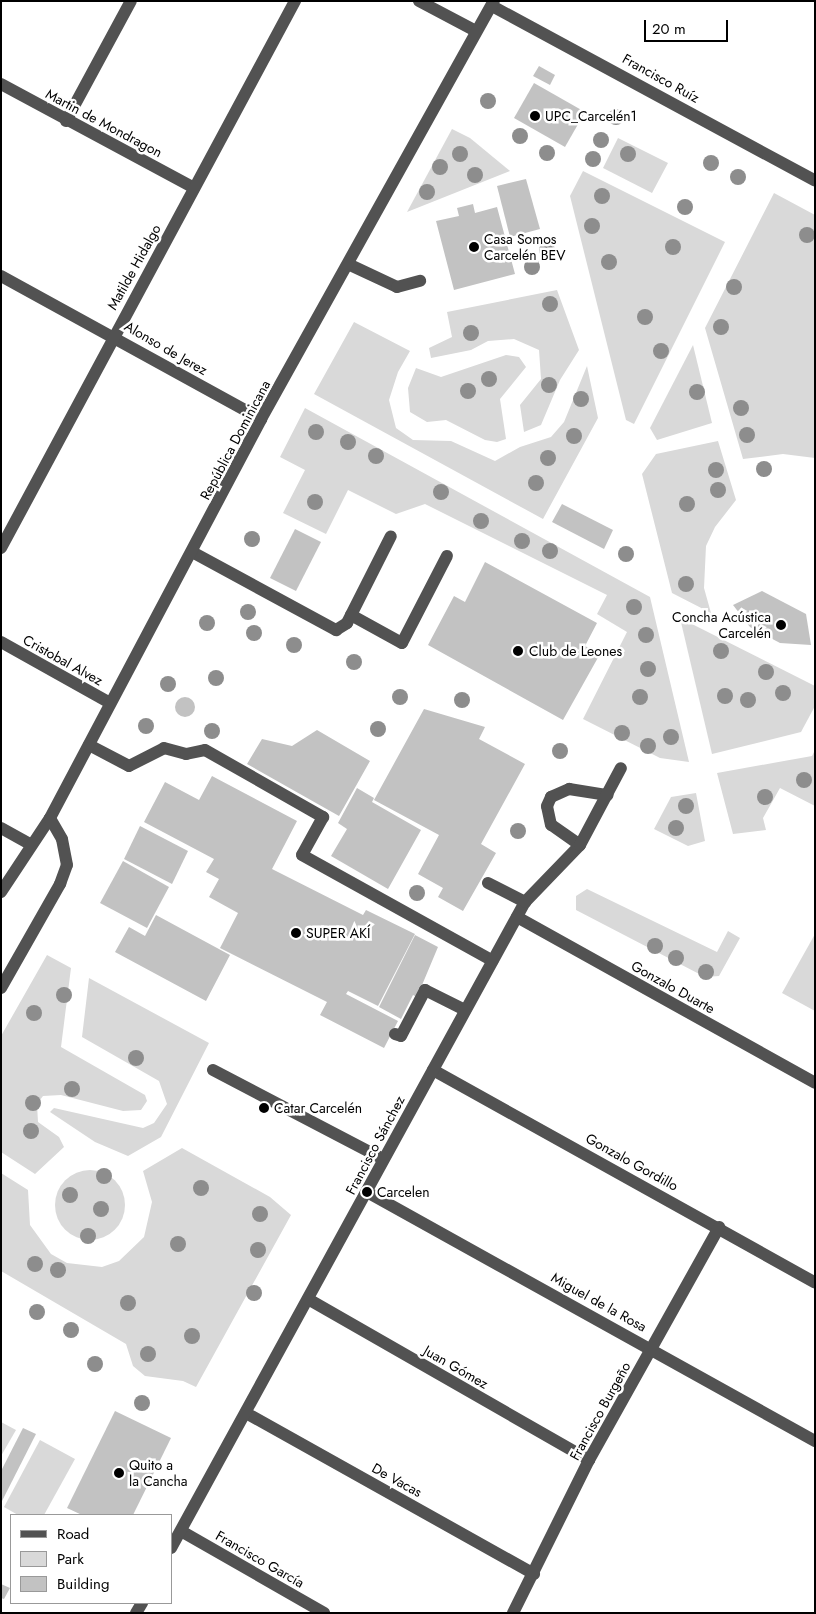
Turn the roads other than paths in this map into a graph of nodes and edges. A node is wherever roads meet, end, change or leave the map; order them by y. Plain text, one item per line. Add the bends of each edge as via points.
1 (131, 1) edge
2 (295, 1) edge
3 (419, 1) edge
4 (493, 3) edge
5 (476, 31) junction
6 (1, 84) edge
7 (66, 121) junction
8 (815, 181) edge
9 (194, 188) junction
10 (348, 264) junction
11 (1, 276) edge
12 (420, 281) dead end
13 (114, 336) junction
14 (261, 420) junction
15 (391, 536) dead end
16 (1, 548) edge
17 (194, 553) junction
18 (446, 556) dead end
19 (351, 615) junction
20 (1, 642) edge
21 (110, 703) junction
22 (89, 745) junction
23 (621, 768) dead end
24 (608, 795) junction
25 (50, 818) junction
26 (1, 828) edge
27 (30, 844) junction
28 (580, 845) junction
29 (488, 883) dead end
30 (1, 892) edge
31 (525, 902) junction
32 (517, 917) junction
33 (493, 961) junction
34 (1, 988) edge
35 (466, 1010) junction
36 (394, 1034) dead end
37 (213, 1070) dead end
38 (433, 1070) junction
39 (815, 1083) edge
40 (384, 1159) junction
41 (367, 1192) junction
42 (719, 1227) junction
43 (815, 1282) edge
44 (308, 1299) junction
45 (652, 1348) junction
46 (246, 1413) junction
47 (815, 1442) edge
48 (589, 1460) junction
49 (181, 1531) junction
50 (172, 1546) edge
51 (534, 1574) junction
52 (324, 1613) edge
53 (513, 1613) edge

1 - 7 street
2 - 9 street, Matilde Hidalgo
3 - 5 street
4 - 5 street, República Dominicana
4 - 8 street, Francisco Ruíz
5 - 10 street, República Dominicana
6 - 7 street, Martin de Mondragon
7 - 9 street, Martin de Mondragon
9 - 13 street, Matilde Hidalgo
10 - 12 street via 397,287
10 - 14 street, República Dominicana
11 - 13 street, Alonso de Jerez
13 - 14 street, Alonso de Jerez
13 - 16 street, Matilde Hidalgo
14 - 17 street, República Dominicana
15 - 19 street
17 - 19 street via 336,630 344,629
17 - 21 street, República Dominicana
18 - 19 street via 402,643
20 - 21 street, Cristobal Alvez
21 - 22 street, República Dominicana
22 - 25 street, República Dominicana
22 - 33 street via 129,766 164,748 179,749 186,754 205,750 322,817 302,856
23 - 24 street, Francisco Sánchez
24 - 28 street, Francisco Sánchez
24 - 28 street via 569,789 551,797 547,806 551,826
25 - 27 street, República Dominicana
25 - 34 street via 62,839 66,864 60,884
26 - 27 street
27 - 30 street, República Dominicana
28 - 31 street, Francisco Sánchez
29 - 31 street
31 - 32 street, Francisco Sánchez
32 - 33 street, Francisco Sánchez
32 - 39 street, Gonzalo Duarte
33 - 35 street, Francisco Sánchez
35 - 36 street via 425,990 401,1036
35 - 38 street, Francisco Sánchez
37 - 40 street
38 - 40 street, Francisco Sánchez
38 - 42 street, Gonzalo Gordillo
40 - 41 street, Francisco Sánchez
41 - 44 street, Francisco Sánchez
41 - 45 street, Miguel de la Rosa
42 - 43 street, Gonzalo Gordillo
42 - 45 street, Francisco Burgeño
44 - 46 street, Francisco Sánchez
44 - 48 street, Juan Gómez
45 - 47 street, Miguel de la Rosa
45 - 48 street, Francisco Burgeño
46 - 49 street, Francisco Sánchez
46 - 51 street, De Vacas
48 - 51 street, Francisco Burgeño
49 - 50 street, Francisco Sánchez
49 - 52 street, Francisco García
51 - 53 street, Francisco Burgeño

